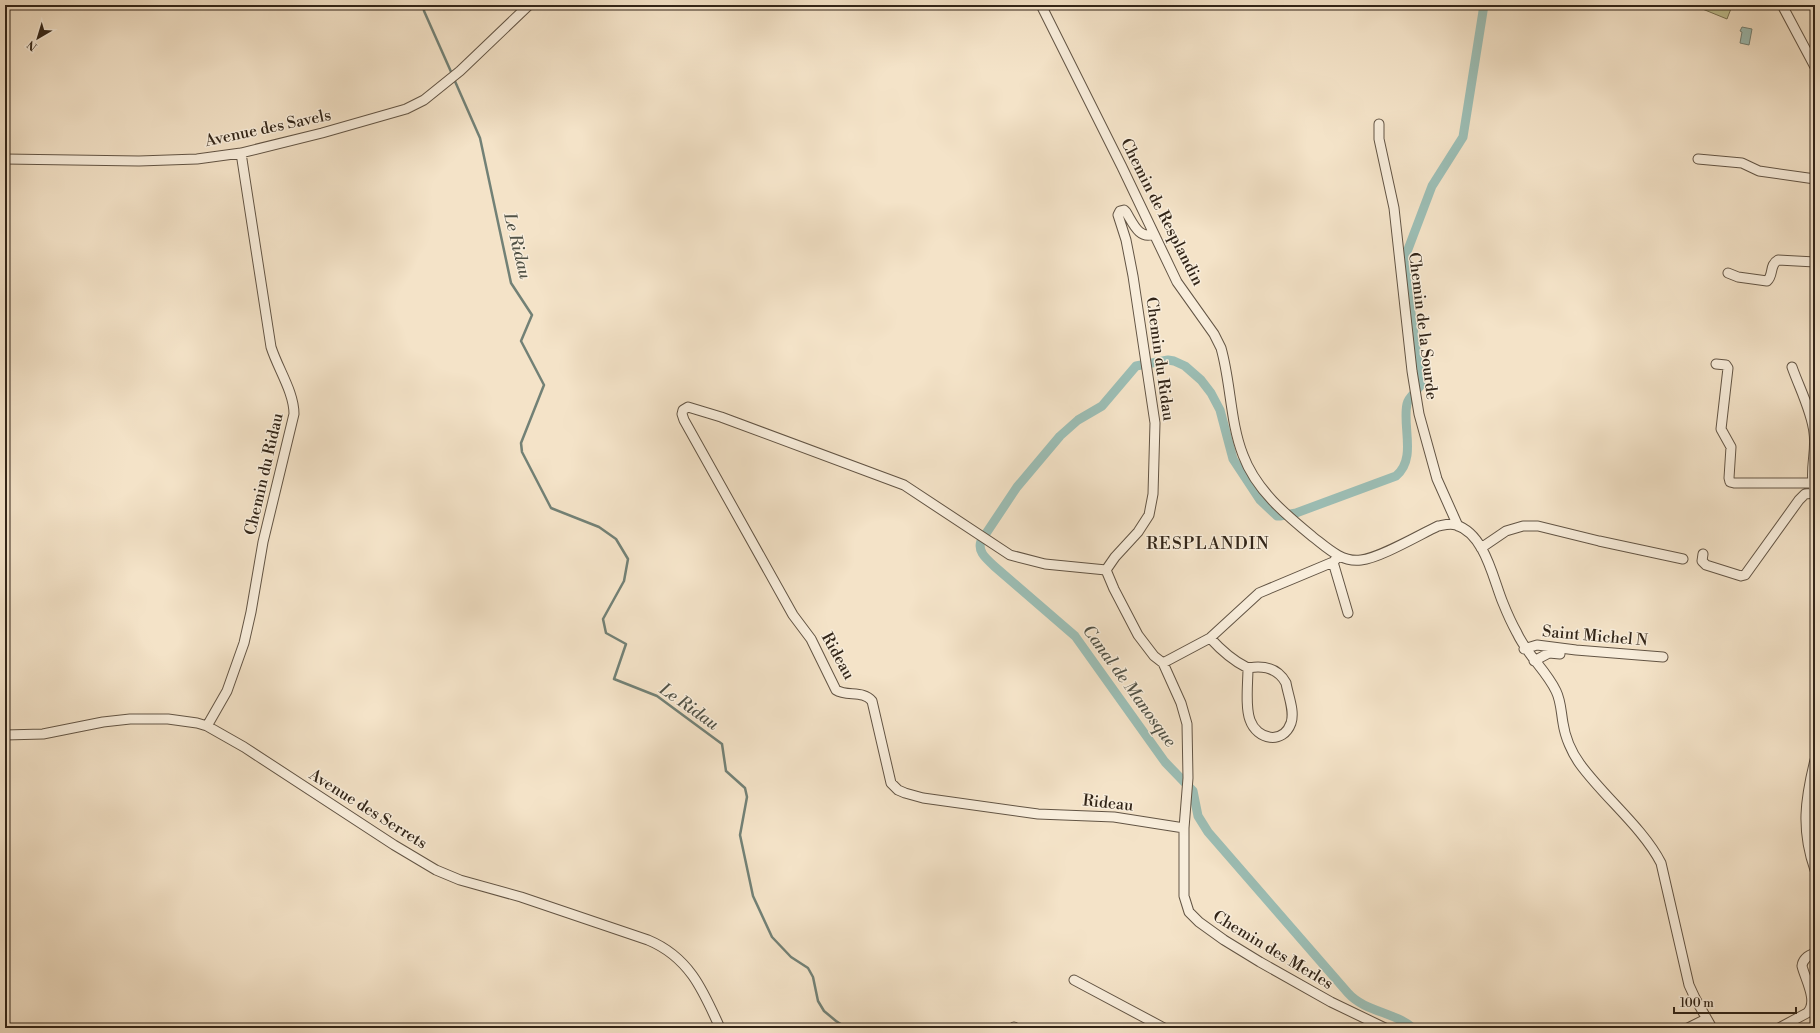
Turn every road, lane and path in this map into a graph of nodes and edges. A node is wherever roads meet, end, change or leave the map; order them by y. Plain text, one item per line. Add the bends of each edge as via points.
1 (529, 5) edge
2 (1040, 5) edge
3 (1782, 5) edge
4 (1815, 67) edge
5 (1378, 124) dead end
6 (241, 153) junction
7 (5, 159) edge
8 (1698, 159) dead end
9 (1815, 179) edge
10 (1154, 234) junction
11 (1815, 262) edge
12 (1728, 273) dead end
13 (1716, 364) dead end
14 (1792, 367) dead end
15 (1814, 486) edge
16 (1815, 493) edge
17 (1458, 526) junction
18 (1481, 548) junction
19 (1702, 554) dead end
20 (1336, 559) junction
21 (1683, 559) dead end
22 (1106, 570) junction
23 (1348, 613) dead end
24 (1210, 638) junction
25 (1524, 649) junction
26 (1663, 657) dead end
27 (1614, 659) dead end
28 (1534, 661) junction
29 (1163, 663) junction
30 (1248, 668) junction
31 (208, 726) junction
32 (5, 735) edge
33 (1815, 760) edge
34 (1184, 828) junction
35 (1815, 870) edge
36 (1815, 953) edge
37 (1074, 980) dead end
38 (1706, 1019) junction
39 (720, 1028) edge
40 (1164, 1028) edge
41 (1384, 1028) edge
42 (1688, 1028) edge
43 (1712, 1028) edge
44 (1779, 1028) edge

1 - 6 street, Avenue des Savels via 457,73 418,104 322,133
2 - 10 street, Chemin de Resplandin
3 - 4 street
5 - 17 street, Chemin de la Sourde via 1394,208 1406,321 1421,422 1435,472
6 - 7 street, Avenue des Savels via 173,161
6 - 31 street, Chemin du Ridau via 271,347 294,404 294,414 263,542 244,644 227,691
8 - 9 street via 1742,163 1759,171
10 - 20 street, Chemin de Resplandin via 1177,282 1221,348 1242,454 1258,484 1282,511 1329,550
10 - 22 street, Chemin du Ridau via 1143,235 1124,210 1119,213 1133,276 1155,423 1151,509 1144,523
11 - 12 street via 1778,260 1774,263 1767,281
13 - 15 street via 1726,365 1728,368 1721,429 1730,445 1730,482
14 - 15 street via 1814,434
16 - 19 street via 1805,494 1799,500 1745,575 1706,566 1702,562
17 - 18 street via 1471,535
17 - 20 street, Chemin de Resplandin via 1438,526 1366,559
18 - 21 street via 1506,531 1523,526 1538,526
18 - 25 street
20 - 23 street
20 - 24 street via 1259,593
22 - 29 street, Chemin des Merles via 1138,635 1154,656
22 - 34 street, Rideau via 1045,564 1007,554 912,489 695,408 686,407 683,410 684,420 793,615 811,639 836,690 864,695 872,701 889,777 894,787 915,796 1038,814 1114,817
24 - 29 street
24 - 30 street via 1223,652
25 - 26 street, Saint Michel N via 1537,645
25 - 28 street
27 - 28 street via 1549,653
28 - 38 street via 1557,692 1566,737 1576,757 1651,845 1661,863 1689,985
29 - 34 street, Chemin des Merles via 1181,702 1186,724 1188,778
30 - 30 street via 1274,670 1286,683 1291,709 1290,723 1282,733 1273,737 1260,735 1249,718
31 - 32 street, Avenue des Serrets via 176,720 130,719 43,734
31 - 39 street, Avenue des Serrets via 436,870 655,943 676,956 700,986
33 - 35 street via 1805,818
34 - 41 street, Chemin des Merles via 1185,902 1189,912 1224,940 1296,983
36 - 44 street via 1805,959 1802,966 1812,1001 1810,1010
37 - 40 street
38 - 42 street
38 - 43 street

